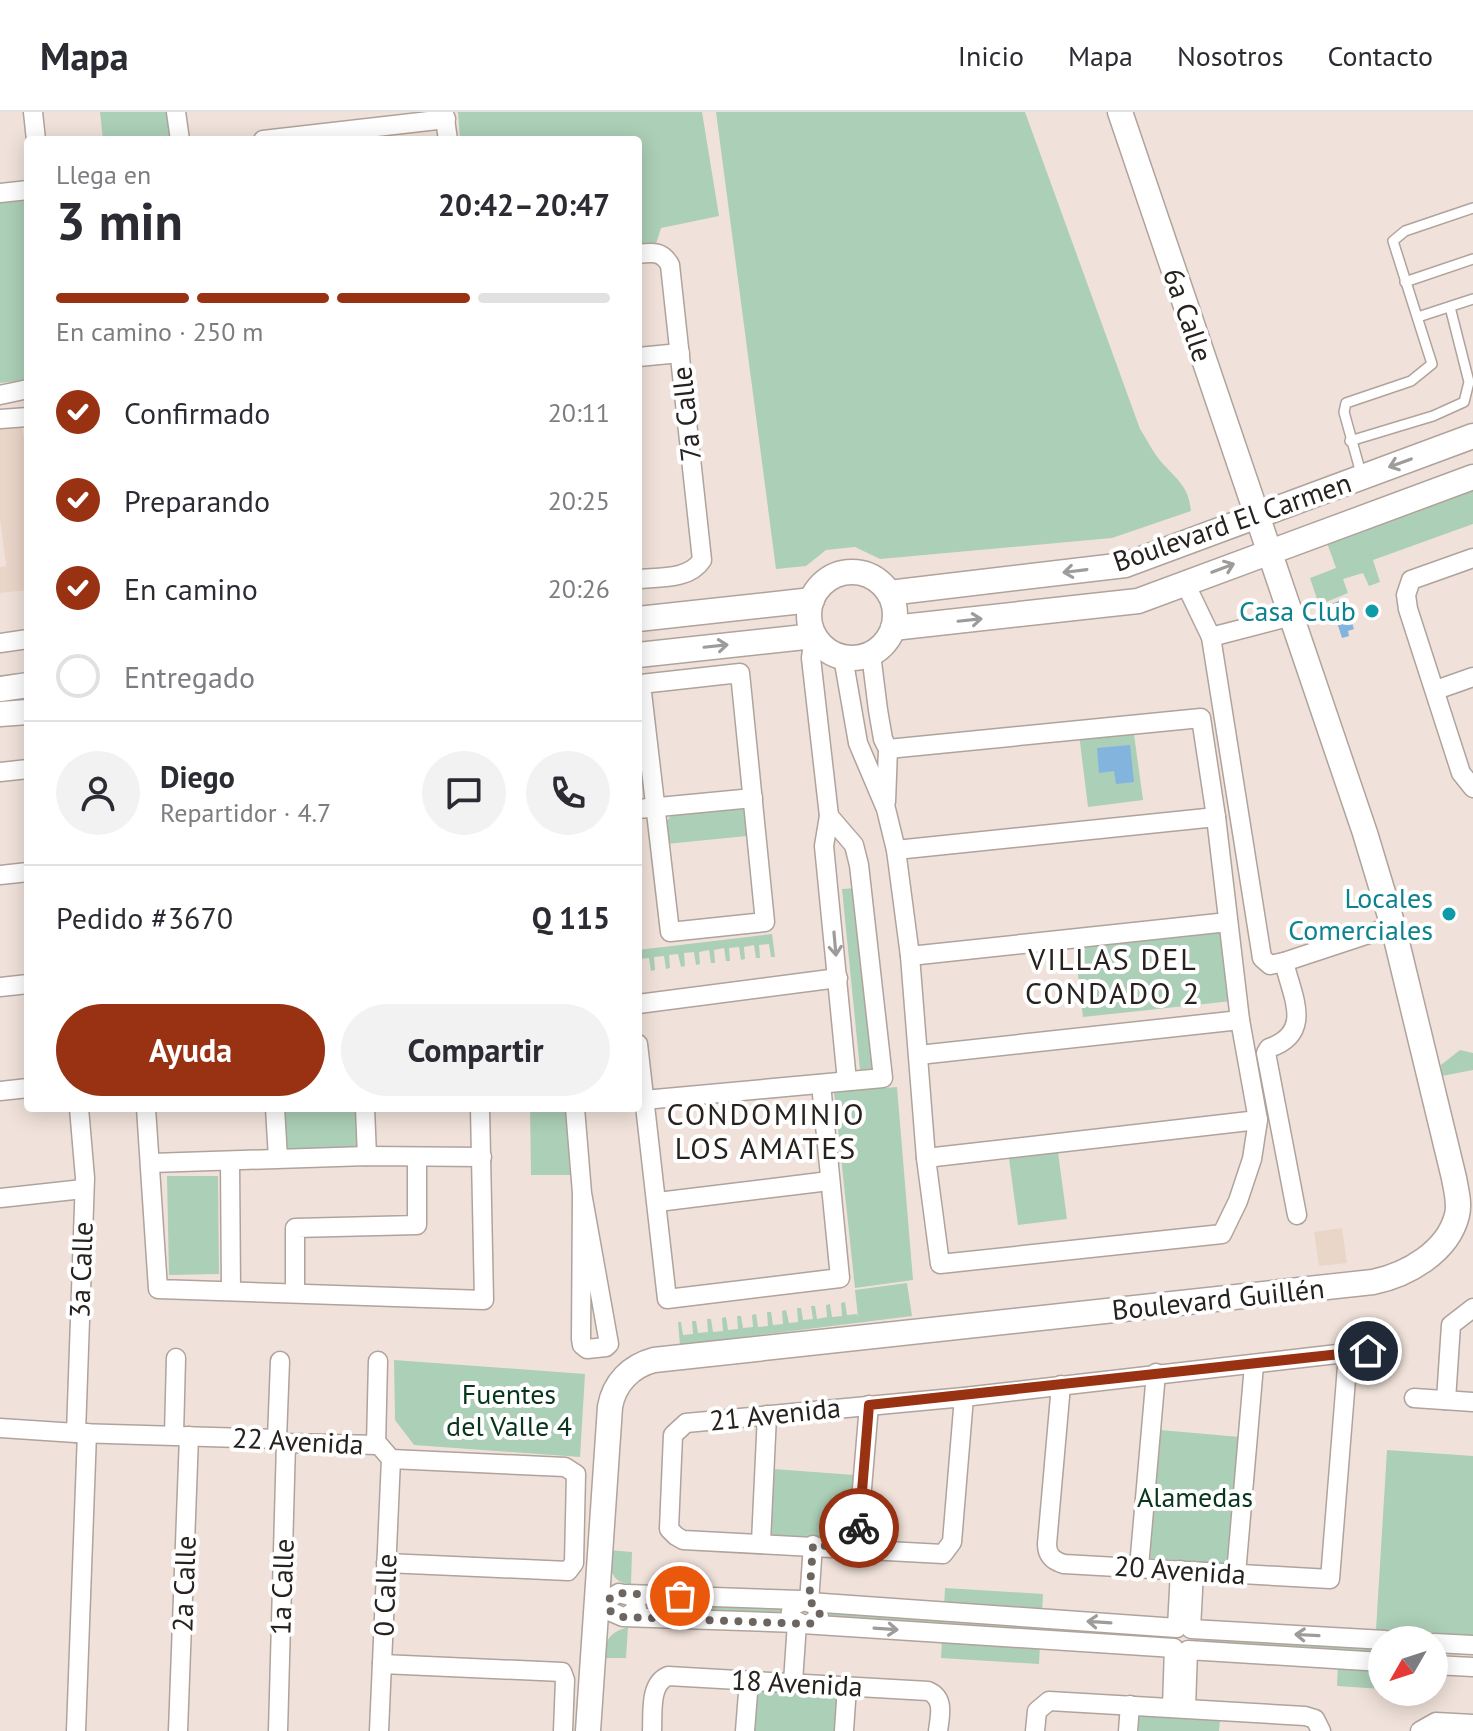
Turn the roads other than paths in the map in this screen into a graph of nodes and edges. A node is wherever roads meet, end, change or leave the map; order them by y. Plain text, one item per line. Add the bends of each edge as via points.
1 (33, 112) edge
2 (176, 112) edge
3 (1120, 112) edge
4 (445, 115) edge
5 (344, 135) edge
6 (36, 136) edge
7 (179, 136) edge
8 (448, 136) edge
9 (24, 190) edge
10 (0, 193) edge
11 (1473, 208) edge
12 (642, 254) edge
13 (1473, 259) edge
14 (1405, 282) junction
15 (1473, 299) edge
16 (1450, 307) junction
17 (1418, 317) junction
18 (680, 353) junction
19 (642, 357) edge
20 (24, 390) edge
21 (0, 395) edge
22 (24, 417) edge
23 (0, 419) edge
24 (1473, 436) edge
25 (1350, 441) junction
26 (1362, 477) junction
27 (1473, 477) edge
28 (1256, 518) junction
29 (1268, 551) junction
30 (1473, 558) edge
31 (642, 579) edge
32 (1185, 583) junction
33 (889, 593) junction
34 (812, 600) junction
35 (1292, 616) junction
36 (642, 619) edge
37 (893, 628) junction
38 (814, 636) junction
39 (1211, 637) junction
40 (24, 640) edge
41 (0, 643) edge
42 (871, 654) junction
43 (642, 655) edge
44 (843, 657) junction
45 (1473, 677) edge
46 (642, 684) edge
47 (24, 686) edge
48 (0, 689) edge
49 (1436, 690) junction
50 (642, 705) edge
51 (878, 710) junction
52 (24, 712) edge
53 (0, 714) edge
54 (851, 714) junction
55 (888, 749) junction
56 (24, 769) edge
57 (0, 772) edge
58 (1473, 788) edge
59 (753, 798) junction
60 (647, 808) edge
61 (886, 809) junction
62 (829, 816) junction
63 (1216, 817) junction
64 (896, 850) junction
65 (24, 872) edge
66 (0, 875) edge
67 (1228, 922) junction
68 (1393, 926) junction
69 (910, 956) junction
70 (1284, 962) junction
71 (838, 978) junction
72 (24, 984) edge
73 (0, 987) edge
74 (642, 1003) edge
75 (1240, 1020) junction
76 (919, 1055) junction
77 (642, 1081) edge
78 (847, 1081) junction
79 (821, 1084) junction
80 (24, 1088) edge
81 (0, 1091) edge
82 (644, 1100) junction
83 (79, 1112) edge
84 (146, 1112) edge
85 (275, 1112) edge
86 (365, 1112) edge
87 (480, 1112) edge
88 (575, 1112) edge
89 (1258, 1120) junction
90 (367, 1156) junction
91 (417, 1157) junction
92 (482, 1157) junction
93 (278, 1158) junction
94 (926, 1158) junction
95 (230, 1161) junction
96 (152, 1163) junction
97 (829, 1181) junction
98 (83, 1189) junction
99 (582, 1193) junction
100 (0, 1198) edge
101 (658, 1202) junction
102 (1297, 1215) dead end
103 (231, 1291) junction
104 (295, 1293) junction
105 (1473, 1308) edge
106 (1389, 1348) dead end
107 (1348, 1354) junction
108 (176, 1358) dead end
109 (280, 1361) dead end
110 (378, 1361) dead end
111 (1254, 1365) junction
112 (1156, 1373) junction
113 (1061, 1385) junction
114 (964, 1397) junction
115 (1414, 1398) dead end
116 (1446, 1400) junction
117 (1473, 1402) edge
118 (869, 1405) junction
119 (767, 1415) junction
120 (0, 1428) edge
121 (82, 1433) junction
122 (182, 1435) junction
123 (282, 1441) junction
124 (376, 1445) junction
125 (391, 1459) junction
126 (761, 1542) junction
127 (808, 1545) junction
128 (857, 1548) junction
129 (386, 1563) junction
130 (1139, 1567) junction
131 (1187, 1570) junction
132 (1236, 1574) junction
133 (599, 1579) junction
134 (625, 1594) junction
135 (805, 1602) junction
136 (624, 1616) junction
137 (803, 1624) junction
138 (1184, 1628) junction
139 (595, 1632) junction
140 (1368, 1639) edge
141 (1448, 1644) edge
142 (1473, 1645) edge
143 (1181, 1649) junction
144 (1368, 1661) edge
145 (382, 1664) junction
146 (1448, 1666) edge
147 (1473, 1667) edge
148 (749, 1680) junction
149 (799, 1682) junction
150 (847, 1686) junction
151 (1130, 1705) junction
152 (1179, 1708) junction
153 (1228, 1711) junction
154 (1473, 1724) edge
155 (76, 1731) edge
156 (178, 1731) edge
157 (278, 1731) edge
158 (379, 1731) edge
159 (563, 1731) edge
160 (588, 1731) edge
161 (652, 1731) edge
162 (745, 1731) edge
163 (844, 1731) edge
164 (938, 1731) edge
165 (1035, 1731) edge
166 (1128, 1731) edge
167 (1227, 1731) edge
168 (1321, 1731) edge
169 (1420, 1731) edge

1 - 6 street
2 - 7 street
3 - 28 main road, 6a Calle
4 - 5 street
4 - 8 street
9 - 10 street
11 - 14 lane via 1405,231 1393,241
12 - 18 street, 7a Calle via 655,252 670,265
13 - 14 lane
14 - 17 lane
15 - 16 lane
16 - 17 lane
16 - 25 lane via 1469,382 1464,402
17 - 25 lane via 1432,364 1411,381 1346,403
18 - 19 street
18 - 31 street, 7a Calle via 702,560 683,575
20 - 21 street
22 - 23 street
24 -> 26 main road, Boulevard El Carmen
25 - 26 lane
26 - 28 main road, Boulevard El Carmen
27 - 29 main road, Boulevard El Carmen
28 - 29 main road, 6a Calle
28 -> 33 main road, Boulevard El Carmen via 1125,565
32 -> 29 main road, Boulevard El Carmen
29 - 35 main road, Boulevard Guillén
30 - 49 street via 1411,580 1406,595
37 -> 32 main road, Boulevard El Carmen via 1138,601
32 - 39 street
33 - 34 main road via 867,575 853,572 825,581
33 - 37 main road
34 - 36 main road
34 - 38 main road via 809,622
35 - 39 street
35 - 68 main road, Boulevard Guillén
37 - 42 main road via 885,644
43 -> 38 main road
38 - 44 main road
38 - 62 street via 811,658
39 - 70 street via 1262,958 1270,965
40 - 41 street
42 - 44 main road
42 - 51 street
44 - 54 street
45 - 49 street
46 - 59 street via 740,673
47 - 48 main road
49 - 58 street via 1461,773
50 - 60 street
51 - 54 street
51 - 55 street
52 - 53 main road
54 - 61 street
55 - 61 street
55 - 63 street via 1201,718
56 - 57 street
59 - 60 street
59 - 60 street via 765,922 670,932
61 - 64 street
62 -> 71 street via 824,846
62 - 78 street via 854,845 859,865 883,1078
63 - 64 street
63 - 67 street
64 - 69 street
65 - 66 street
67 - 69 street
67 - 75 street
68 - 70 street
68 - 133 main road, Boulevard Guillén via 1458,1197 1453,1225 1427,1257 1402,1273 1373,1282 647,1362 622,1380 611,1399
69 - 76 street
70 - 102 street via 1297,1023 1291,1036 1266,1053
71 - 74 street
71 - 78 street
72 - 73 street
75 - 76 street
75 - 89 street
76 - 94 street
77 - 82 street
78 - 79 street
79 - 82 street
79 - 97 street
80 - 81 street
82 - 101 street
83 - 98 street, 3a Calle
84 - 96 street
85 - 93 street
86 - 90 street
87 - 92 street
88 - 99 street
89 - 94 street
89 - 94 street via 1252,1159 1222,1234 940,1264
90 - 91 street
90 - 93 street
91 - 92 street
91 - 104 street via 417,1225 295,1228
92 - 104 street via 484,1300
93 - 95 street
95 - 96 street
95 - 103 street
96 - 103 street via 158,1289
97 - 101 street
97 - 101 street via 840,1278 667,1299
98 - 100 street
98 - 121 street, 3a Calle
99 - 99 street via 581,1339 587,1349 601,1348 609,1344
103 - 104 street
105 - 116 street via 1451,1325
106 - 107 street, 21 Avenida
107 - 111 street, 21 Avenida
107 - 132 street, 20 Avenida via 1330,1579
108 - 122 street, 2a Calle
109 - 123 street, 1a Calle
110 - 124 street
111 - 112 street, 21 Avenida
111 - 132 street
112 - 113 street, 21 Avenida
112 - 130 street
113 - 114 street, 21 Avenida
113 - 130 street, 20 Avenida via 1047,1540 1050,1556 1064,1564
114 - 118 street, 21 Avenida
114 - 128 street via 952,1542 946,1553
115 - 116 street
116 - 117 street
118 - 119 street, 21 Avenida
118 - 128 street
119 - 126 street
119 - 126 street, 21 Avenida via 686,1423 673,1435 669,1526 676,1536
120 - 121 street, 22 Avenida
121 - 122 street, 22 Avenida
121 - 155 street, 3a Calle
122 - 123 street, 22 Avenida
122 - 156 street, 2a Calle
123 - 124 street, 22 Avenida
123 - 157 street, 1a Calle
124 - 125 street, 22 Avenida
125 - 129 street, 0 Calle
125 - 129 street, 22 Avenida via 571,1470 577,1482 574,1563 561,1573
126 - 127 street
127 - 128 street
127 - 135 street
129 - 145 street, 0 Calle
130 - 131 street, 20 Avenida
131 - 132 street, 20 Avenida
131 - 138 street
133 - 134 street via 606,1590
133 - 139 main road, Boulevard Guillén
134 - 135 street
134 - 136 street via 638,1605
135 - 137 street via 816,1605 820,1613 816,1621
138 -> 135 street
136 - 137 street
136 - 139 street
137 -> 143 street
137 - 149 street
140 -> 138 street
138 - 143 street via 1195,1631 1199,1639 1195,1647
139 - 160 main road, Boulevard Guillén
141 - 142 street
143 - 144 street
143 - 152 street
145 - 158 street, 0 Calle
145 - 159 street via 562,1672
146 - 147 street
148 - 149 street, 18 Avenida
148 - 161 street, 18 Avenida via 660,1680
148 - 162 street
149 - 150 street, 18 Avenida
150 - 163 street
150 - 164 street, 18 Avenida via 935,1694 940,1702
151 - 152 street
151 - 165 street via 1049,1701 1037,1711
151 - 166 street
152 - 153 street
153 - 167 street
153 - 168 street via 1305,1716 1315,1719
154 - 169 street via 1440,1722

